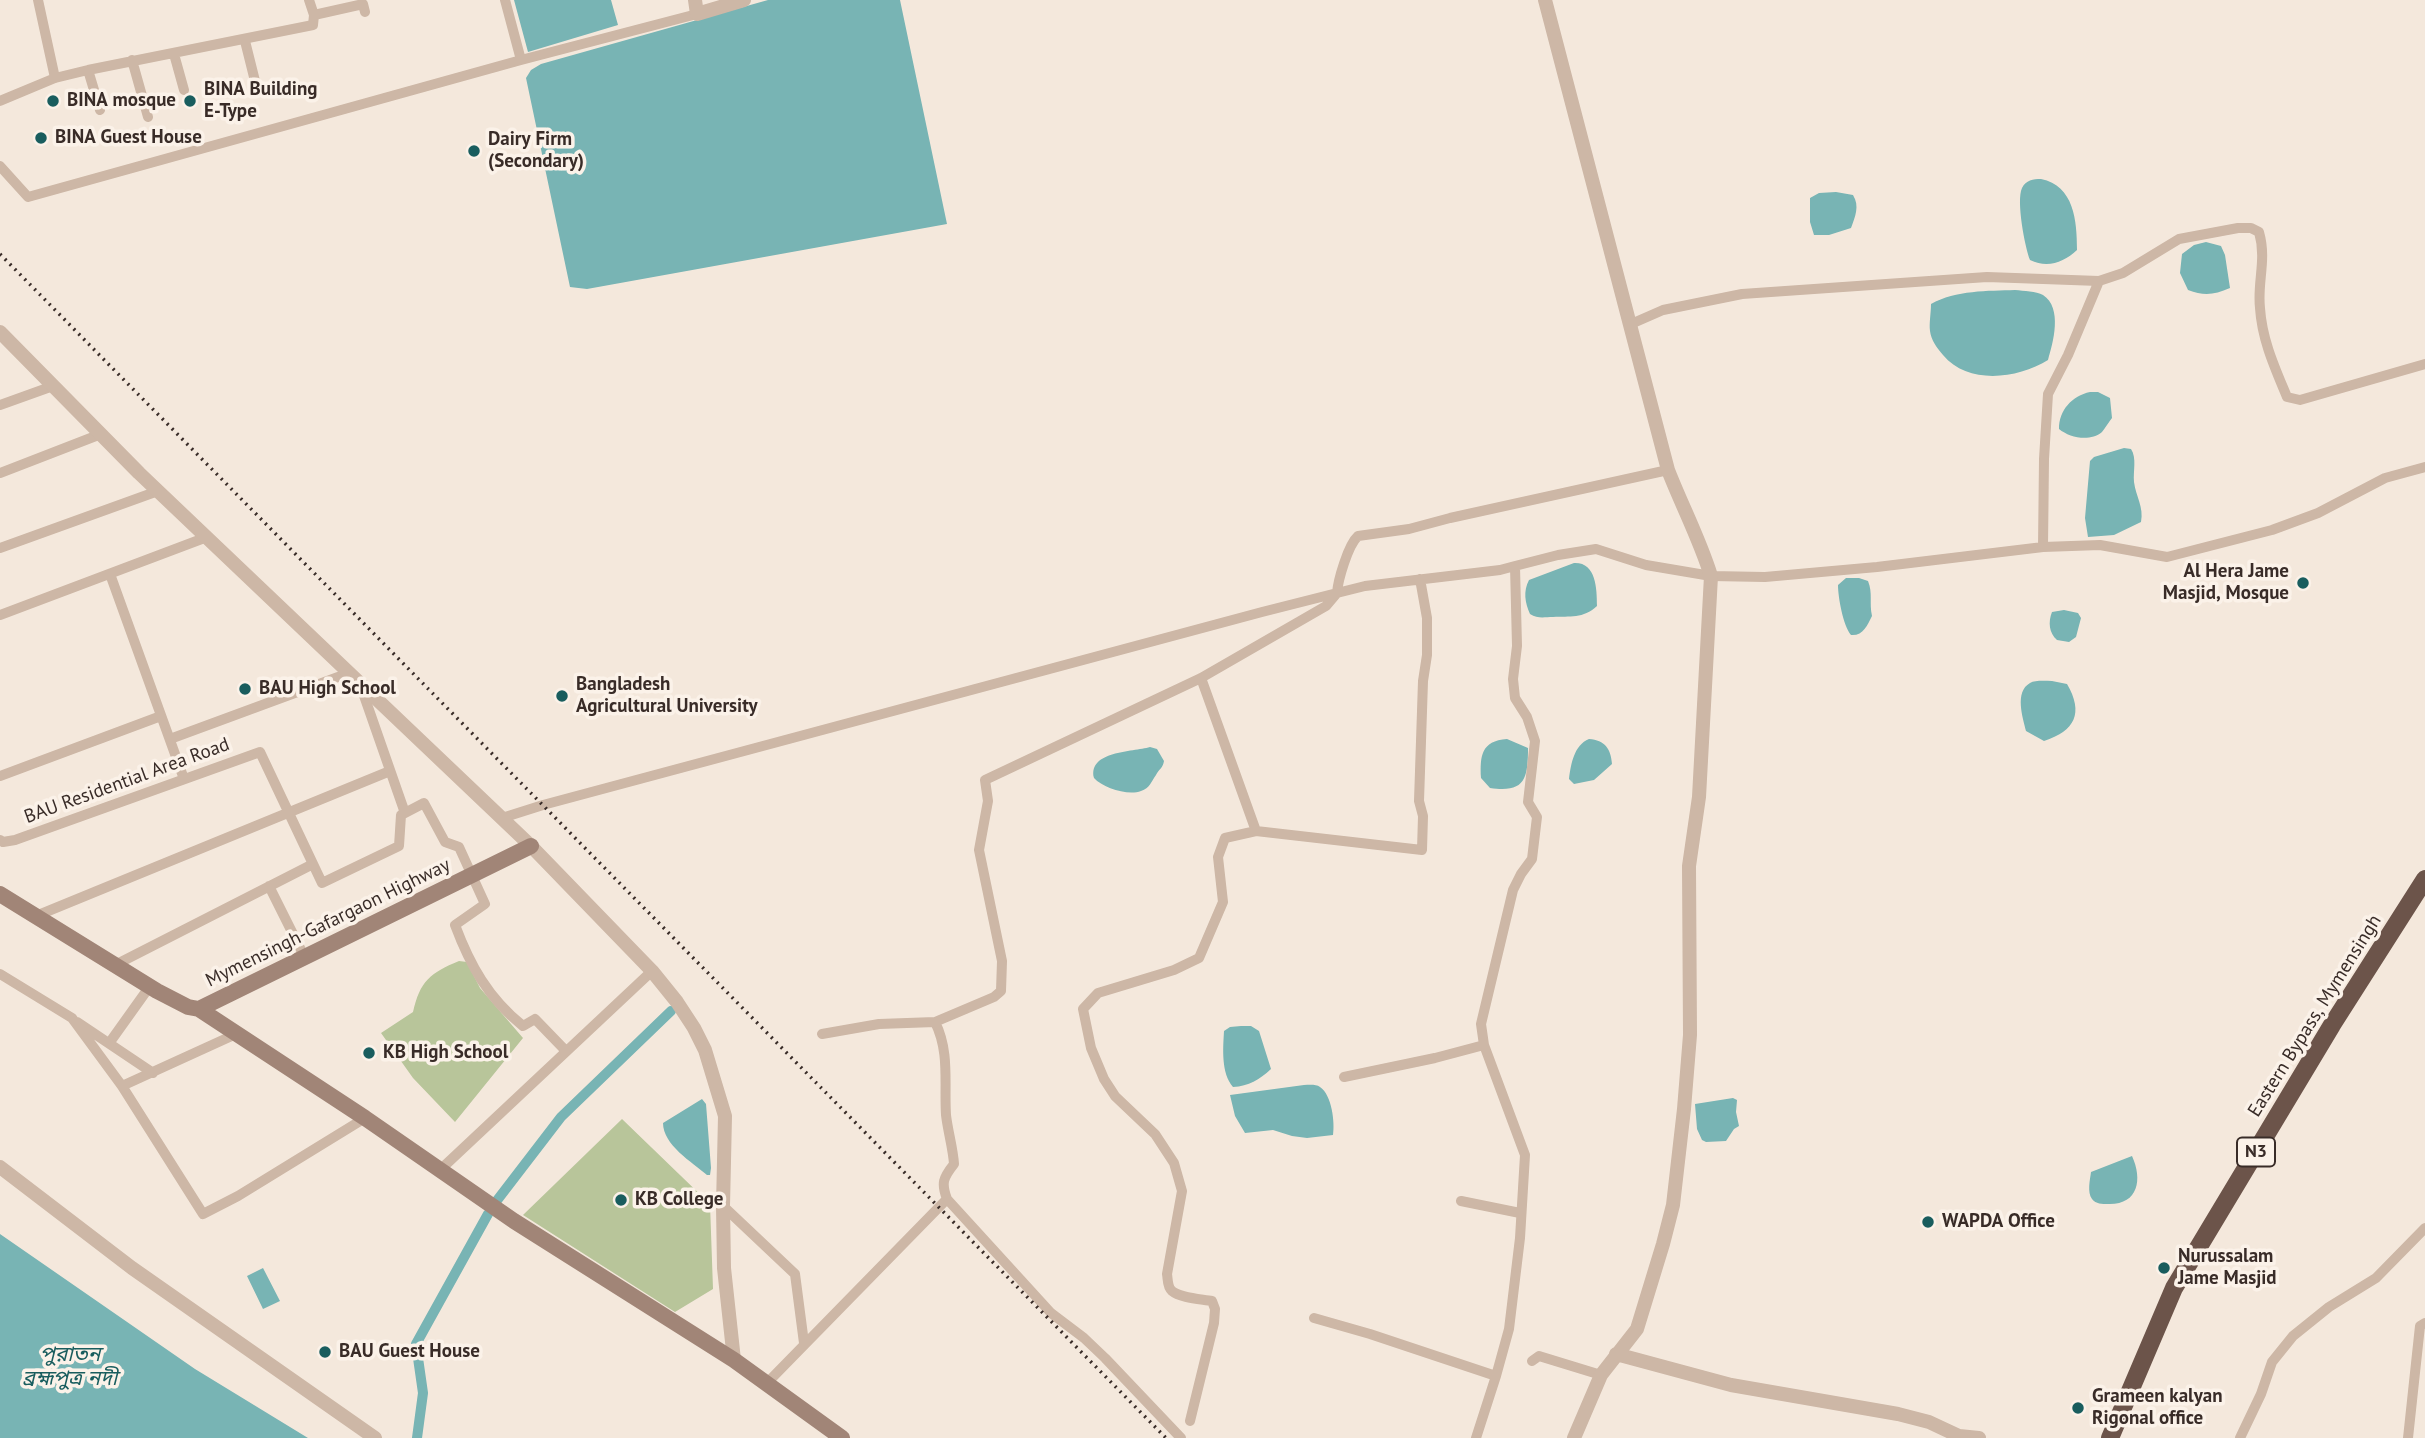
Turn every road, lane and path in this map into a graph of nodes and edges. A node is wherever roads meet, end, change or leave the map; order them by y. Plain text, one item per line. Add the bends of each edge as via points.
1 (38, 0) edge
2 (309, 0) edge
3 (505, 0) edge
4 (744, 0) edge
5 (1545, 0) edge
6 (696, 7) edge
7 (365, 12) dead end
8 (314, 15) junction
9 (245, 41) junction
10 (174, 54) junction
11 (132, 60) junction
12 (521, 60) junction
13 (88, 70) junction
14 (55, 78) junction
15 (257, 89) dead end
16 (184, 90) dead end
17 (96, 96) junction
18 (0, 101) edge
19 (78, 101) dead end
20 (100, 110) dead end
21 (148, 117) dead end
22 (0, 166) edge
23 (2099, 281) junction
24 (1631, 324) junction
25 (1, 335) edge
26 (2425, 364) edge
27 (53, 386) junction
28 (0, 405) edge
29 (101, 435) junction
30 (2425, 467) edge
31 (1668, 470) junction
32 (0, 473) edge
33 (158, 491) junction
34 (207, 537) junction
35 (2043, 547) junction
36 (0, 548) edge
37 (1515, 566) junction
38 (110, 574) junction
39 (1711, 576) junction
40 (1420, 579) junction
41 (1338, 593) junction
42 (0, 615) edge
43 (354, 678) junction
44 (1201, 678) junction
45 (161, 716) junction
46 (170, 739) junction
47 (390, 771) junction
48 (0, 776) edge
49 (184, 779) junction
50 (288, 812) junction
51 (405, 813) junction
52 (502, 818) junction
53 (1256, 831) junction
54 (0, 840) edge
55 (531, 846) junction
56 (313, 864) junction
57 (471, 876) junction
58 (2425, 879) edge
59 (269, 886) junction
60 (0, 894) edge
61 (37, 916) junction
62 (305, 958) junction
63 (117, 964) junction
64 (652, 971) junction
65 (0, 974) edge
66 (150, 986) junction
67 (199, 1009) junction
68 (72, 1018) junction
69 (935, 1022) junction
70 (236, 1034) junction
71 (821, 1034) dead end
72 (110, 1042) junction
73 (1484, 1045) junction
74 (565, 1051) junction
75 (153, 1073) junction
76 (1343, 1077) dead end
77 (122, 1086) junction
78 (365, 1118) junction
79 (0, 1167) edge
80 (440, 1170) junction
81 (947, 1199) junction
82 (1461, 1201) dead end
83 (723, 1206) junction
84 (1520, 1213) junction
85 (2425, 1228) edge
86 (1314, 1318) dead end
87 (2425, 1323) edge
88 (804, 1343) junction
89 (1616, 1354) junction
90 (734, 1360) junction
91 (1532, 1361) dead end
92 (1601, 1375) junction
93 (1496, 1376) junction
94 (767, 1383) junction
95 (1191, 1422) dead end
96 (375, 1438) edge
97 (842, 1438) edge
98 (1181, 1438) edge
99 (1476, 1438) edge
100 (1574, 1438) edge
101 (1979, 1438) edge
102 (2110, 1438) edge
103 (2240, 1438) edge
104 (2408, 1438) edge

1 - 14 street
2 - 8 street
3 - 12 street
4 - 6 street
5 - 24 street
6 - 12 street
7 - 8 street via 363,4
8 - 9 street via 313,25
9 - 10 street
9 - 15 street
10 - 11 street
10 - 16 street
11 - 13 street
11 - 21 street
12 - 22 street via 27,197
13 - 14 street
13 - 17 street
14 - 18 street
17 - 19 street
17 - 20 street
23 - 24 street via 1987,277 1742,295 1663,310
23 - 26 street via 2123,273 2179,239 2251,228 2259,232 2264,249 2259,307 2269,352 2287,397 2300,400
23 - 35 street via 2048,394
24 - 31 street
25 - 27 street
27 - 28 street
27 - 29 street
29 - 32 street
29 - 33 street
30 - 35 street via 2385,478 2318,513 2272,530 2167,557 2100,545
31 - 39 street
31 - 41 street via 1409,529 1358,536 1338,580
33 - 34 street
33 - 36 street
34 - 38 street
34 - 43 street
35 - 39 street via 1765,577
37 - 39 street via 1596,550 1646,565
37 - 40 street
37 - 73 street via 1513,679 1515,698 1535,741 1528,802 1537,817 1532,859 1513,890 1481,1024
38 - 42 street
38 - 45 street
39 - 89 street via 1699,797 1689,866 1690,1035 1674,1191 1637,1329
40 - 41 street
40 - 53 street via 1427,630 1421,705 1422,850
41 - 44 street via 1326,606
41 - 52 street
43 - 46 street
43 - 47 street
43 - 52 street
44 - 53 street
44 - 69 street via 985,780 988,801 979,850 1002,961 1001,991
45 - 46 street
45 - 48 street
46 - 49 street
47 - 50 street
47 - 51 street
49 - 50 street, BAU Residential Area Road via 260,752
49 - 54 street, BAU Residential Area Road via 15,840
50 - 56 street, BAU Residential Area Road
50 - 61 street
51 - 56 street via 401,815 399,846 322,883
51 - 57 street via 424,803 445,842 459,847
52 - 55 street
53 - 95 street via 1225,838 1218,857 1223,902 1199,958 1098,993 1083,1009 1091,1048 1104,1079 1115,1096 1155,1133 1174,1163 1182,1191 1168,1285 1172,1291 1212,1301 1215,1309
55 - 57 main road, Mymensingh-Gafargaon Highway
55 - 64 street
56 - 59 street
57 - 62 main road, Mymensingh-Gafargaon Highway
57 - 74 street via 485,904 455,925 468,960 491,996 515,1020 523,1026 535,1019
58 - 102 highway, Eastern Bypass, Mymensingh / N3 via 2174,1288
59 - 62 street
59 - 63 street
60 - 61 main road, Mymensingh-Gafargaon Highway
61 - 63 main road, Mymensingh-Gafargaon Highway
62 - 67 main road, Mymensingh-Gafargaon Highway
63 - 66 main road, Mymensingh-Gafargaon Highway
64 - 74 street
64 - 83 street via 694,1028 721,1098 726,1135
65 - 68 street
66 - 67 main road, Mymensingh-Gafargaon Highway
66 - 72 street
67 - 70 main road
68 - 72 street
68 - 77 street
69 - 71 street via 879,1024
69 - 81 street via 942,1037 954,1164 943,1178
70 - 75 street
70 - 78 main road
72 - 75 street
73 - 76 street
73 - 84 street via 1525,1155
74 - 80 street
75 - 77 street
77 - 78 street via 203,1214
78 - 80 main road
79 - 96 street via 132,1268
80 - 90 main road via 514,1222
81 - 88 street
81 - 98 street via 1051,1313 1105,1357
82 - 84 street
83 - 88 street via 795,1274
83 - 90 street
84 - 93 street via 1508,1329
85 - 103 street via 2376,1278 2292,1336 2272,1362
86 - 93 street
87 - 104 street via 2420,1326
88 - 94 street
89 - 92 street
89 - 101 street via 1731,1385 1898,1414 1959,1436
90 - 94 main road
91 - 92 street via 1539,1356
92 - 100 street
93 - 99 street
94 - 97 main road

